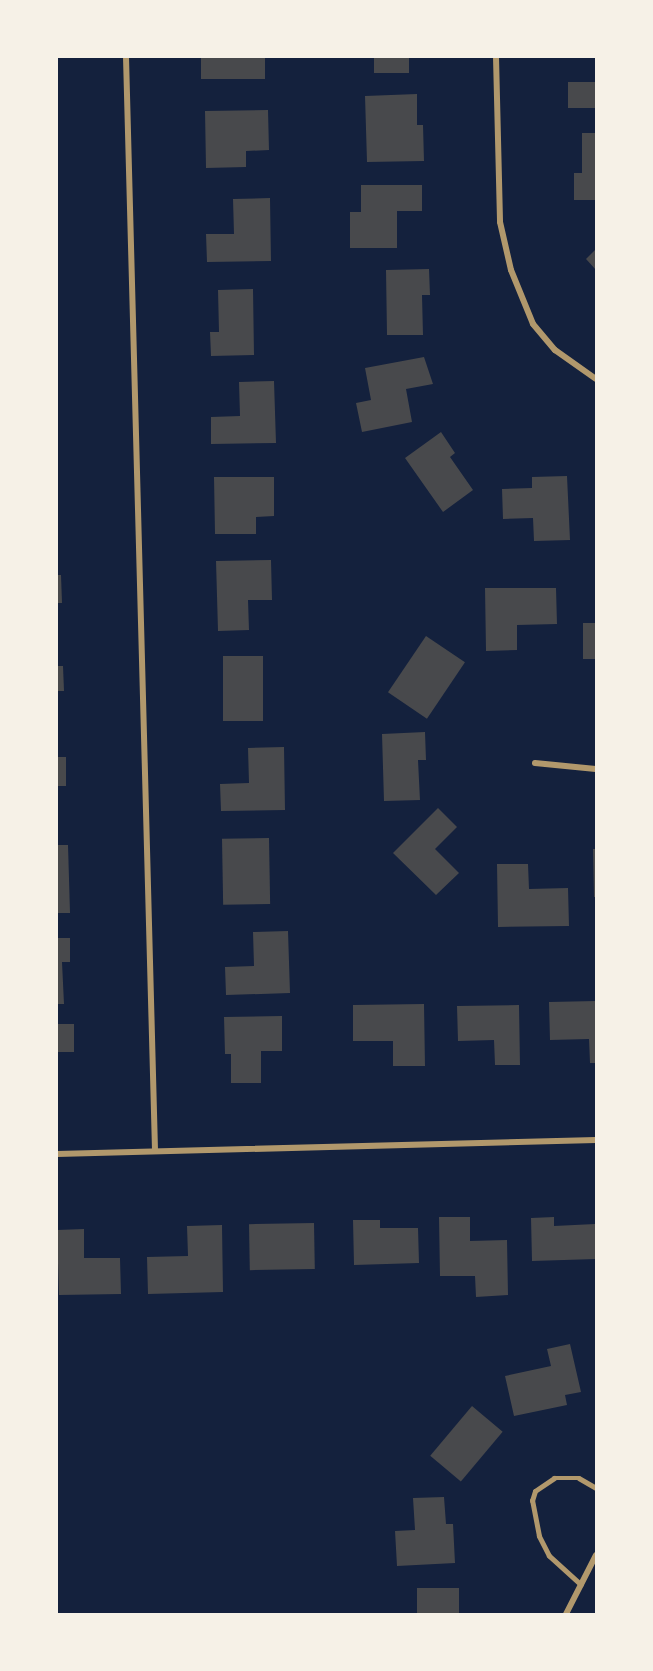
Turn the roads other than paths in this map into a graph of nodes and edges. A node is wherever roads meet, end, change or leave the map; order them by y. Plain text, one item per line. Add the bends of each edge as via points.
1 (126, 57) edge
2 (496, 57) edge
3 (596, 379) edge
4 (535, 763) dead end
5 (596, 769) edge
6 (596, 1140) edge
7 (155, 1151) junction
8 (57, 1154) edge
9 (596, 1488) edge
10 (596, 1554) edge
11 (581, 1585) junction
12 (566, 1614) edge

1 - 7 street
2 - 3 street via 500,222 511,270 533,324 555,350
4 - 5 street
6 - 7 street
7 - 8 street
9 - 11 lane via 579,1478 554,1478 535,1491 532,1501 539,1536 549,1556
10 - 11 street
11 - 12 street

